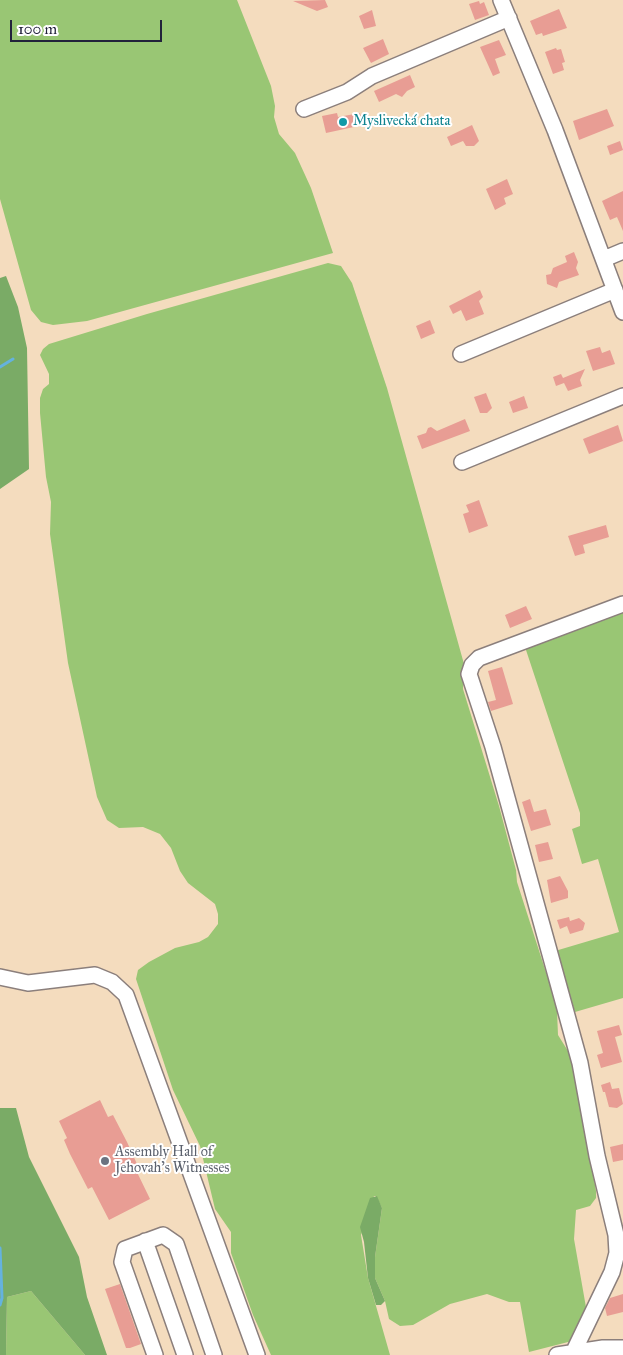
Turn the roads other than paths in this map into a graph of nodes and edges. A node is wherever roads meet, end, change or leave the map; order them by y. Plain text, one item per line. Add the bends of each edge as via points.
1 (501, 0) edge
2 (509, 18) junction
3 (304, 109) dead end
4 (623, 251) edge
5 (604, 259) junction
6 (615, 290) junction
7 (623, 312) edge
8 (462, 354) dead end
9 (623, 396) edge
10 (462, 462) dead end
11 (623, 604) edge
12 (0, 977) edge
13 (145, 1241) junction
14 (623, 1348) edge
15 (574, 1351) junction
16 (155, 1355) edge
17 (185, 1355) edge
18 (214, 1355) edge
19 (257, 1355) edge
20 (557, 1355) edge

1 - 2 street
2 - 3 street via 372,76 348,92
2 - 5 street
4 - 5 street
5 - 6 street
6 - 7 street
6 - 8 street
9 - 10 street
11 - 15 street via 479,658 469,674 498,766 580,1063 616,1235 617,1253 612,1272
12 - 19 street via 28,984 95,975 112,982 126,995
13 - 16 street via 125,1249 122,1262
13 - 17 street
13 - 18 street via 163,1235 176,1244
14 - 15 street
15 - 20 street

